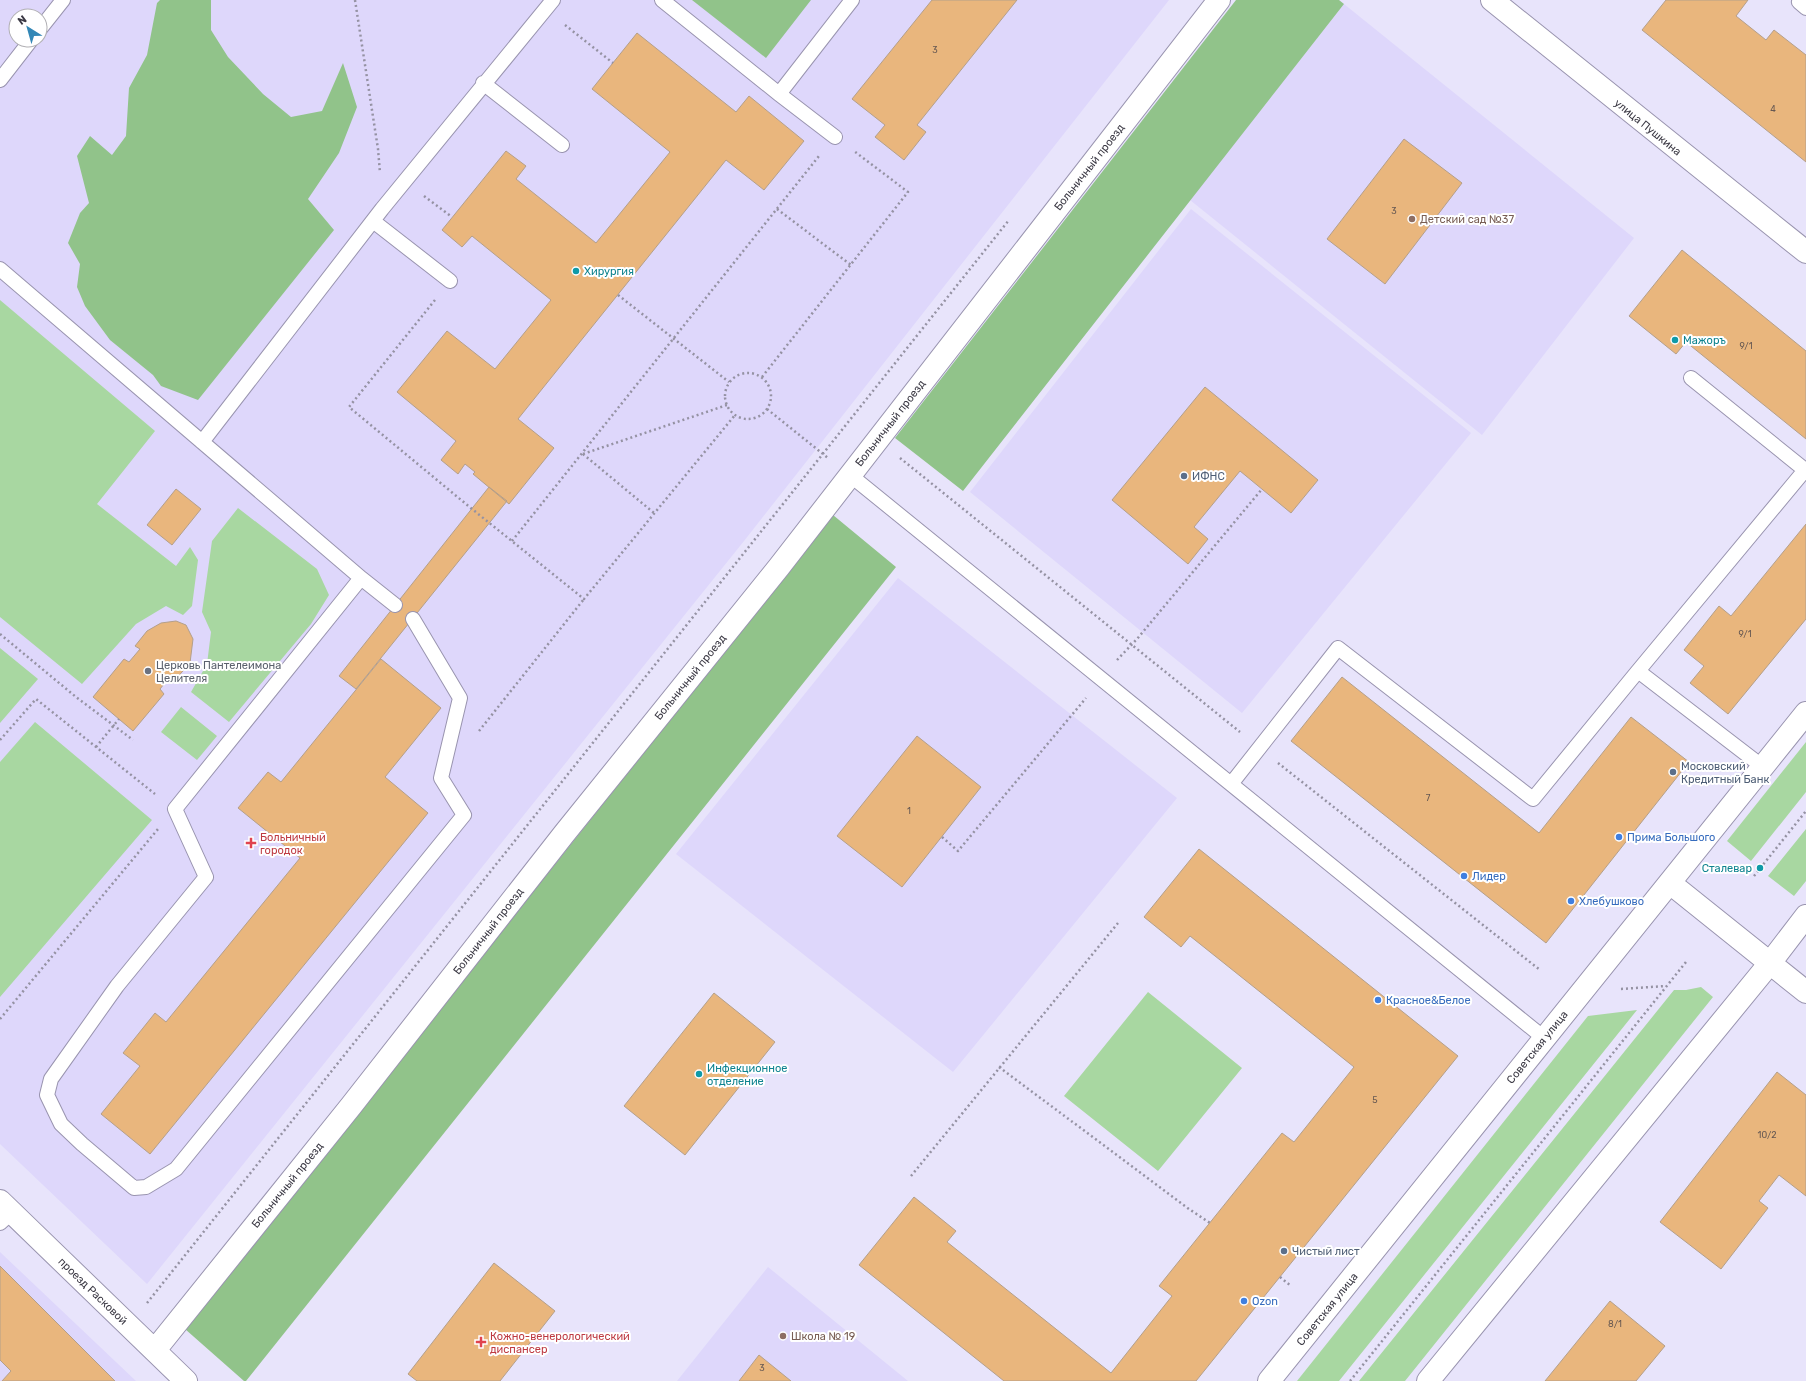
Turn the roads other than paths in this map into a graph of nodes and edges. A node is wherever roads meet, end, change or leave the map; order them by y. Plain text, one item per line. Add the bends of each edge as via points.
1 (63, 0) edge
2 (662, 0) edge
3 (852, 0) edge
4 (1219, 0) edge
5 (1492, 0) edge
6 (1800, 0) edge
7 (549, 5) edge
8 (1806, 8) edge
9 (48, 19) edge
10 (26, 48) edge
11 (0, 80) edge
12 (483, 83) junction
13 (779, 94) junction
14 (835, 137) road end
15 (562, 145) dead end
16 (373, 221) junction
17 (1806, 252) edge
18 (0, 269) edge
19 (450, 281) road end
20 (1691, 378) dead end
21 (202, 442) junction
22 (850, 475) junction
23 (361, 578) junction
24 (394, 605) dead end
25 (412, 619) dead end
26 (1638, 671) junction
27 (1806, 713) edge
28 (1763, 767) junction
29 (1231, 784) junction
30 (1670, 883) junction
31 (1806, 916) edge
32 (1770, 963) junction
33 (1806, 992) edge
34 (1544, 1038) junction
35 (4, 1212) edge
36 (155, 1350) junction
37 (186, 1381) edge
38 (1269, 1381) edge
39 (1428, 1381) edge

1 - 9 lane
2 - 13 lane
3 - 13 lane
4 - 22 main road, Больничный проезд
5 - 17 main road, улица Пушкина
6 - 8 lane
7 - 12 lane
10 - 11 lane
12 - 15 lane
12 - 16 lane
13 - 14 lane
16 - 19 lane
16 - 21 lane
18 - 21 lane
20 - 26 lane via 1805,470
21 - 23 lane
22 - 29 lane
22 - 36 main road, Больничный проезд
23 - 24 lane
23 - 25 lane via 175,809 206,877 117,986 51,1079 47,1095 61,1124 134,1188 146,1187 176,1169 464,815 441,778 460,698
26 - 28 lane
26 - 29 lane via 1533,799 1338,648
27 - 28 main road, Советская улица
28 - 30 main road, Советская улица
29 - 34 lane
30 - 32 main road
30 - 34 main road, Советская улица
31 - 32 main road
32 - 33 main road
32 - 39 main road
34 - 38 main road, Советская улица
35 - 36 main road, проезд Расковой
36 - 37 main road, проезд Расковой

